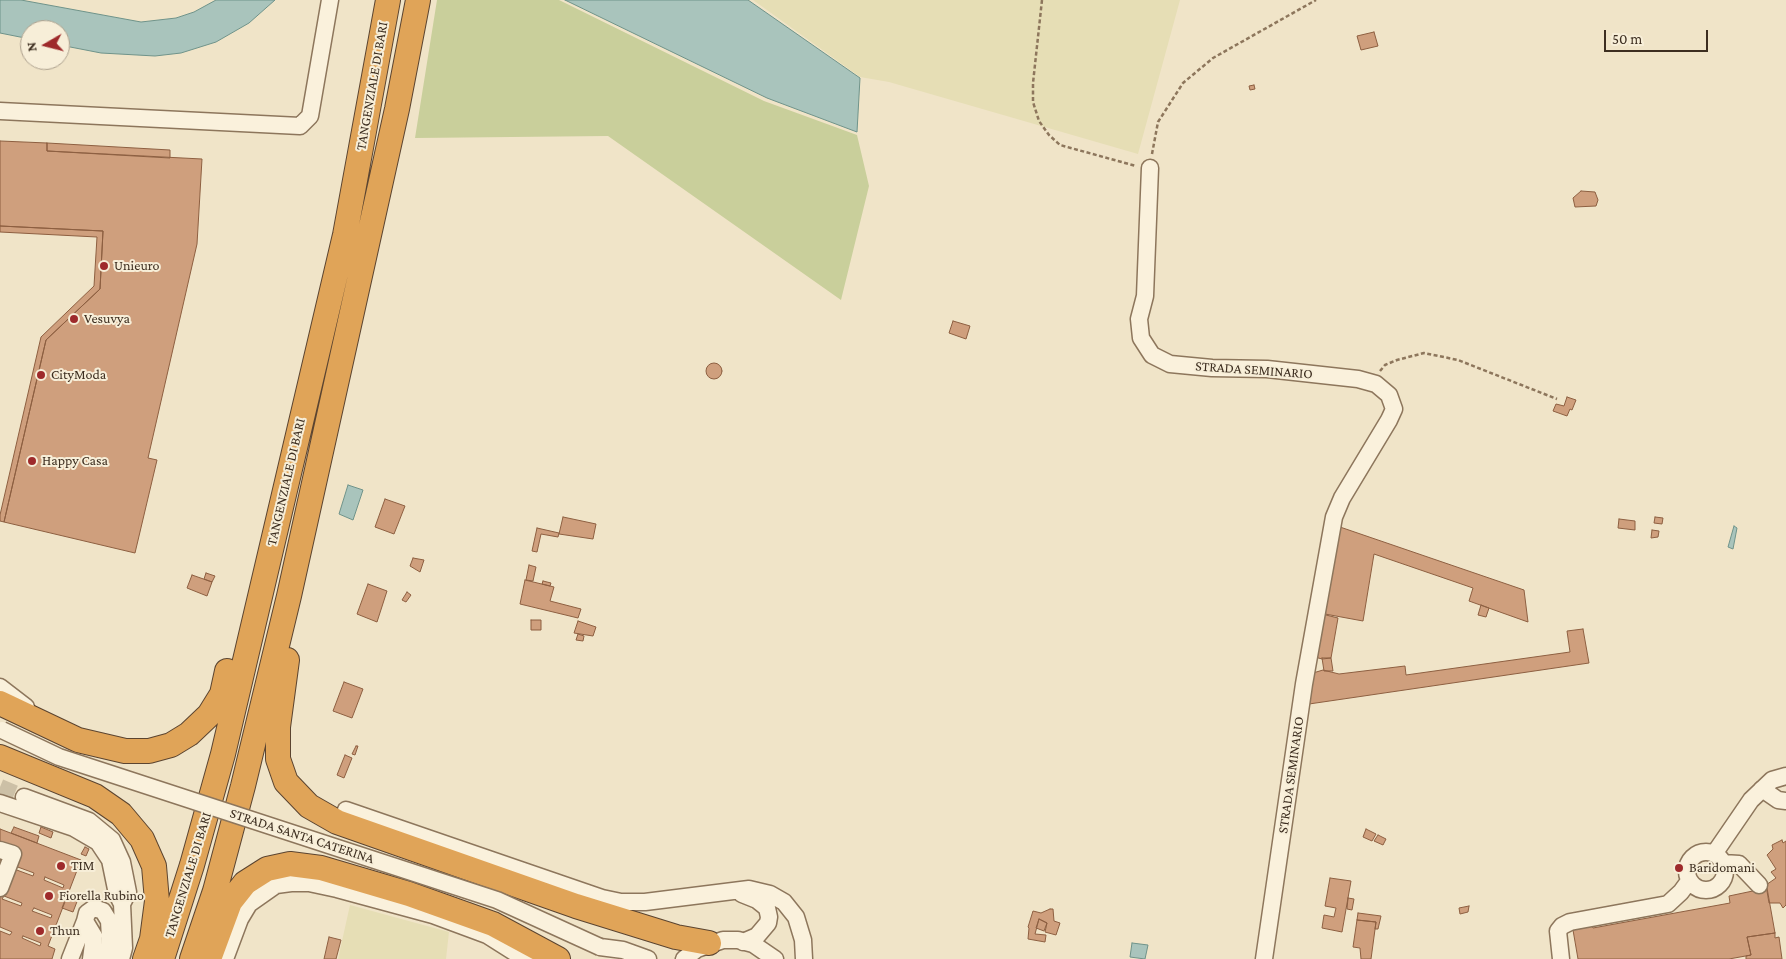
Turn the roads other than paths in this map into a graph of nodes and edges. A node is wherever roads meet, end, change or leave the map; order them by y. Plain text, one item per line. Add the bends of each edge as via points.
1 (330, 0) edge
2 (388, 0) edge
3 (418, 0) edge
4 (0, 111) edge
5 (1150, 168) road end
6 (289, 596) junction
7 (258, 601) junction
8 (0, 687) edge
9 (0, 703) edge
10 (1, 729) edge
11 (57, 732) junction
12 (0, 757) edge
13 (1786, 776) edge
14 (1762, 789) junction
15 (24, 797) tunnel mouth
16 (1786, 801) edge
17 (0, 803) edge
18 (346, 810) dead end
19 (0, 850) edge
20 (1719, 859) junction
21 (1759, 885) dead end
22 (0, 888) edge
23 (730, 890) junction
24 (1685, 894) junction
25 (122, 904) junction
26 (84, 921) junction
27 (743, 942) junction
28 (708, 943) junction
29 (600, 947) junction
30 (70, 959) edge
31 (91, 959) edge
32 (107, 959) edge
33 (121, 959) edge
34 (145, 959) edge
35 (162, 959) edge
36 (192, 959) edge
37 (209, 959) edge
38 (225, 959) edge
39 (525, 959) edge
40 (558, 959) edge
41 (616, 959) edge
42 (648, 959) edge
43 (684, 959) edge
44 (775, 959) edge
45 (804, 959) edge
46 (1264, 959) edge
47 (1562, 959) edge

1 - 4 street via 310,116 300,126
2 - 7 highway, TANGENZIALE DI BARI via 344,235
3 - 6 highway, TANGENZIALE DI BARI
5 - 46 street, STRADA SEMINARIO via 1145,296 1139,319 1141,338 1152,355 1170,364 1267,368 1358,379 1376,384 1389,395 1394,408 1334,517 1304,684
6 - 28 highway via 287,664 278,727 278,758 286,782 309,806 337,822 576,906 676,937
6 - 36 highway, TANGENZIALE DI BARI via 215,891
7 - 11 highway via 234,641 222,694 210,715 189,734 171,745 148,751 125,751 100,747
7 - 35 highway, TANGENZIALE DI BARI via 222,754
8 - 11 street
9 - 11 highway
10 - 29 street, STRADA SANTA CATERINA, bridge via 59,757 497,900
12 - 34 highway via 95,796 121,814 142,839 154,866 157,901 152,939
13 - 14 street via 1772,780
14 - 16 street via 1778,800
14 - 20 street via 1751,800
15 - 25 street via 89,821 112,840 122,862 128,892
17 - 25 street via 74,828 98,842 110,860
18 - 23 street via 621,902 645,902
19 - 22 street via 13,854
20 - 21 street via 1738,864
20 - 24 street via 1725,876 1717,887
20 - 24 street via 1702,852 1692,858 1687,870
23 - 27 street via 757,900 769,912 764,929
23 - 45 street via 749,889 770,894 784,902 796,917 803,940
24 - 47 street via 1668,904 1562,926 1558,931
25 - 33 street via 124,948
26 - 30 street
26 - 31 street via 94,936
26 - 32 street via 94,908 103,911 109,921
27 - 28 street via 723,940
27 - 44 street via 768,952
28 - 43 street
29 - 41 street, STRADA SANTA CATERINA
29 - 42 street, STRADA SANTA CATERINA via 623,950
37 - 40 highway via 230,902 245,883 267,869 290,864 321,868 409,894 493,924
38 - 39 street via 249,904 276,885 292,883 337,889 433,915 486,935

